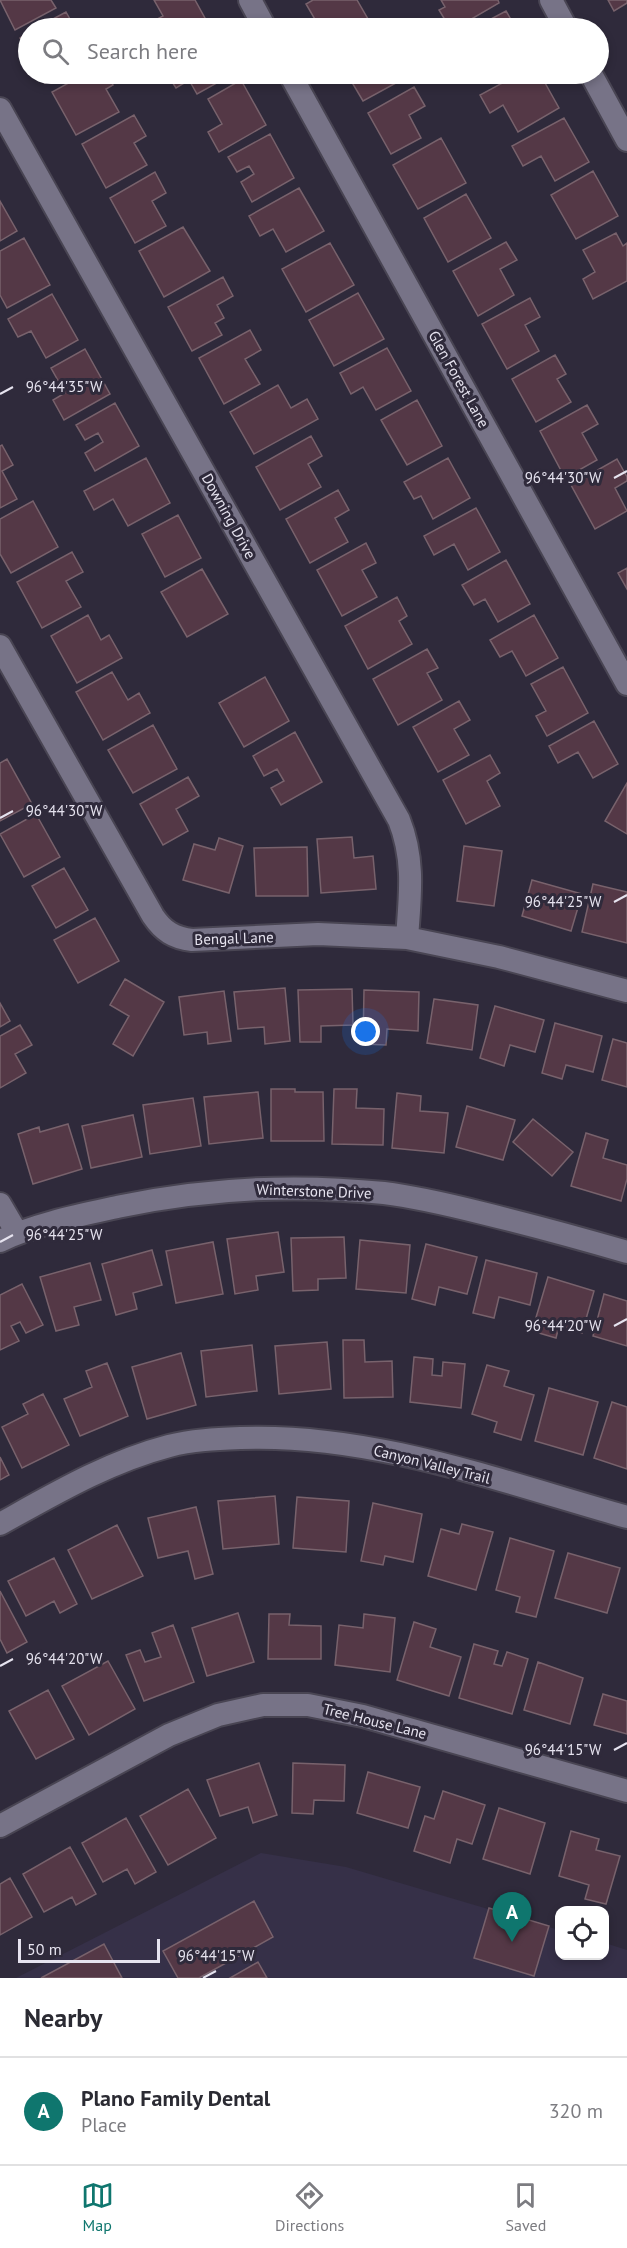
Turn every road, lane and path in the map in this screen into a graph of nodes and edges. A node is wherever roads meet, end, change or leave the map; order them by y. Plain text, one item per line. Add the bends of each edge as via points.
1 (250, 0) edge
2 (551, 0) edge
3 (260, 18) edge
4 (561, 18) edge
5 (296, 84) edge
6 (596, 84) edge
7 (0, 109) edge
8 (627, 140) edge
9 (0, 646) edge
10 (626, 680) edge
11 (407, 938) junction
12 (627, 991) edge
13 (0, 1204) edge
14 (8, 1237) edge
15 (627, 1252) edge
16 (627, 1517) edge
17 (0, 1524) edge
18 (627, 1791) edge
19 (0, 1826) edge

1 - 3 street
2 - 4 street
5 - 10 street, Glen Forest Lane
6 - 8 street
7 - 11 street, Downing Drive via 399,820 410,855
9 - 11 street, Bengal Lane via 153,916 169,933 192,940 318,934
11 - 12 street, Bengal Lane via 499,957
13 - 14 street
14 - 15 street, Winterstone Drive via 76,1215 152,1200 284,1188 385,1193 441,1203
16 - 17 street, Canyon Valley Trail via 395,1452 307,1438 253,1438 170,1445 118,1462
18 - 19 street, Tree House Lane via 363,1716 308,1705 263,1705 218,1715 170,1735

